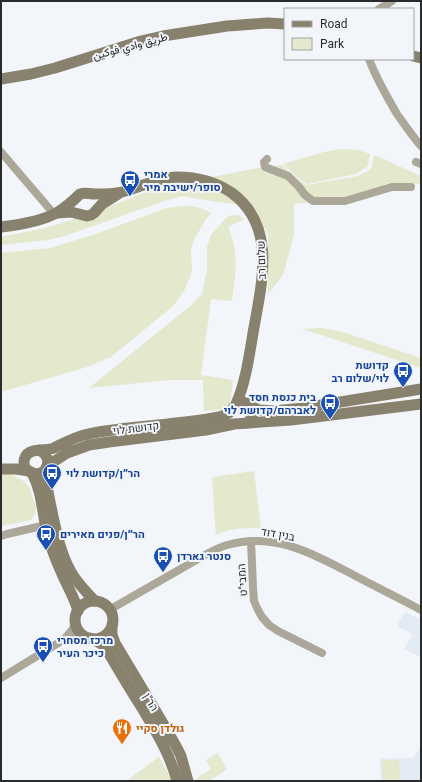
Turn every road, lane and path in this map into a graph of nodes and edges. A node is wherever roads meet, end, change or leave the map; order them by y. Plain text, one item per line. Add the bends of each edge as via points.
1 (392, 1) edge
2 (381, 8) edge
3 (284, 24) edge
4 (369, 60) edge
5 (1, 79) edge
6 (421, 146) edge
7 (1, 152) edge
8 (267, 159) dead end
9 (411, 187) dead end
10 (121, 192) junction
11 (91, 194) junction
12 (77, 197) junction
13 (96, 210) junction
14 (55, 214) junction
15 (80, 214) junction
16 (1, 227) edge
17 (421, 389) edge
18 (421, 404) edge
19 (241, 406) junction
20 (243, 423) junction
21 (39, 450) junction
22 (26, 456) junction
23 (1, 464) edge
24 (47, 468) junction
25 (1, 469) edge
26 (30, 472) junction
27 (46, 525) junction
28 (1, 536) edge
29 (251, 541) junction
30 (95, 601) junction
31 (110, 610) junction
32 (421, 610) edge
33 (78, 611) junction
34 (76, 624) junction
35 (112, 625) junction
36 (86, 636) junction
37 (62, 640) junction
38 (322, 653) dead end
39 (1, 678) edge
40 (177, 781) edge
41 (188, 781) edge

1 - 2 street
3 - 5 street, طريق وادي فوکين via 227,26 163,36 55,68
4 - 6 street via 388,99
7 - 14 street
8 - 9 street via 264,162 265,167 288,176 313,201 345,201 392,187
10 - 11 street, שלום רב
10 - 13 street, שלום רב
10 - 19 street, שלום רב via 165,179 194,178 220,186 234,195 250,211 261,238 263,263 261,288 244,379 245,395
11 - 12 street via 84,193
11 - 13 street via 96,199
12 - 14 street
12 - 15 street via 74,204
13 - 15 street via 87,216
14 - 15 street
14 - 16 street
17 - 19 street via 274,411
18 - 20 street, קדושת לוי via 291,420
19 - 20 street via 232,414 233,418
19 - 20 street via 252,411 253,415 250,420
19 - 21 street, קדושת לוי via 224,416 212,419 87,435 53,448
20 - 24 street, קדושת לוי via 89,445 67,453
21 - 22 street via 32,451
21 - 24 street via 46,455
22 - 23 street
22 - 26 street via 24,462
24 - 26 street via 38,474
24 - 30 street via 52,513 62,551 73,575
25 - 26 street
26 - 27 street via 38,486
27 - 28 street
27 - 33 street via 54,555
29 - 31 street, בנין דוד via 227,545 205,555
29 - 32 street, בנין דוד via 274,542 296,547
29 - 38 street, המבי"ט via 254,600 262,617 278,632
30 - 31 street
30 - 33 street via 85,604
31 - 35 street
33 - 34 street
34 - 36 street via 79,631
34 - 37 street
35 - 36 street via 105,635 96,638
35 - 41 street, הר"ן via 114,643 177,748
36 - 37 street via 72,636
36 - 40 street, הר"ן via 105,647 155,730 171,760
37 - 39 street

